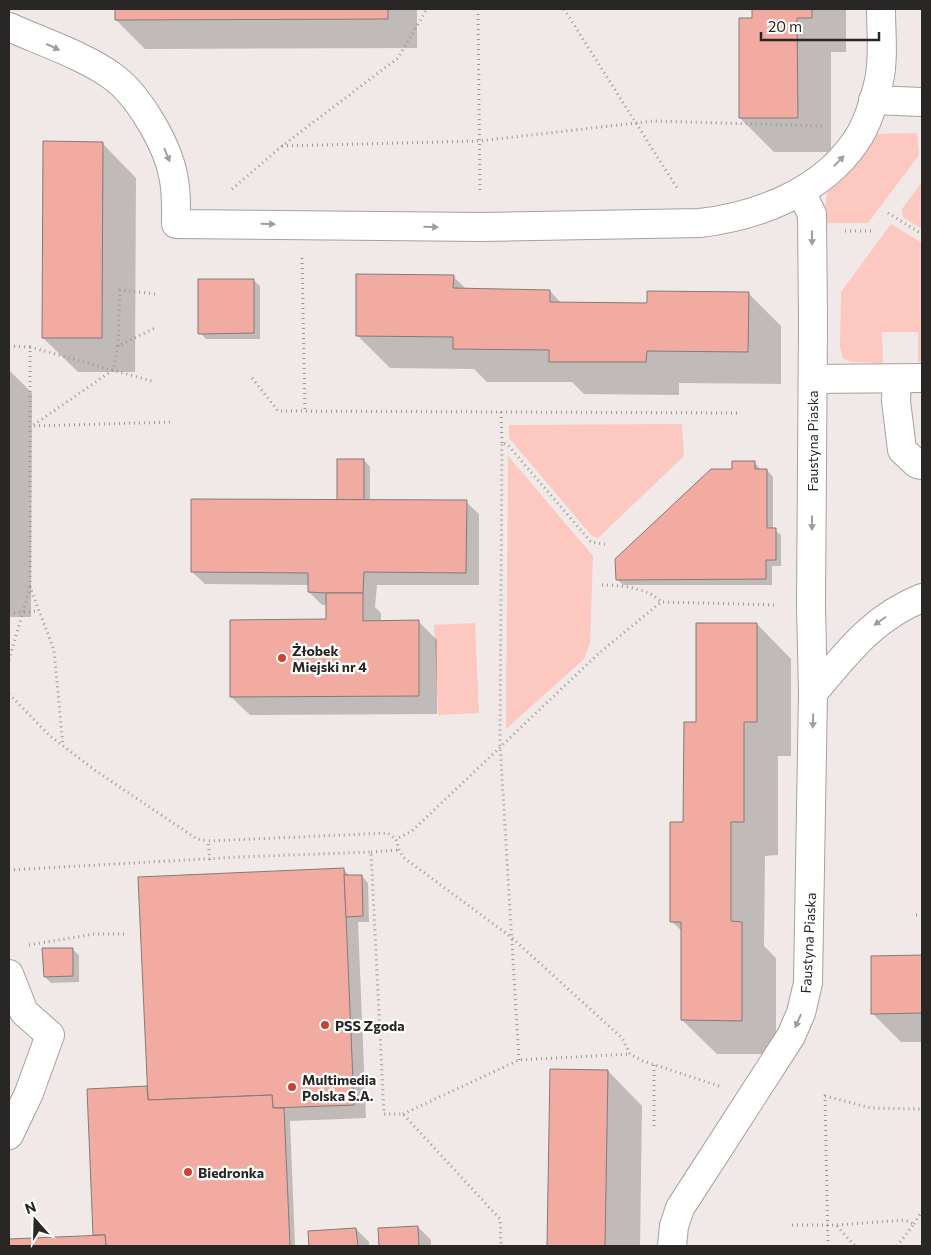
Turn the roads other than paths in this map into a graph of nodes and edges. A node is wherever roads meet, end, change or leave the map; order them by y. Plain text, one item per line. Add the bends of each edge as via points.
1 (881, 9) edge
2 (9, 27) edge
3 (922, 102) edge
4 (869, 113) junction
5 (801, 192) junction
6 (910, 378) edge
7 (813, 379) junction
8 (922, 465) edge
9 (922, 598) edge
10 (813, 693) junction
11 (9, 974) edge
12 (9, 1135) edge
13 (672, 1246) edge

1 - 4 street via 881,64
2 -> 5 street via 101,69 124,87 139,106 167,155 174,175 176,224 481,227 708,222 754,212
3 - 4 street
5 -> 4 street via 840,160 856,142
5 -> 7 street, Faustyna Piaska via 812,214
6 - 7 street
6 - 8 street via 897,409 902,450
7 -> 10 street, Faustyna Piaska
9 -> 10 street via 867,630
10 -> 13 street, Faustyna Piaska via 806,997 791,1036 680,1208
11 - 12 street via 24,1012 50,1035 29,1093

